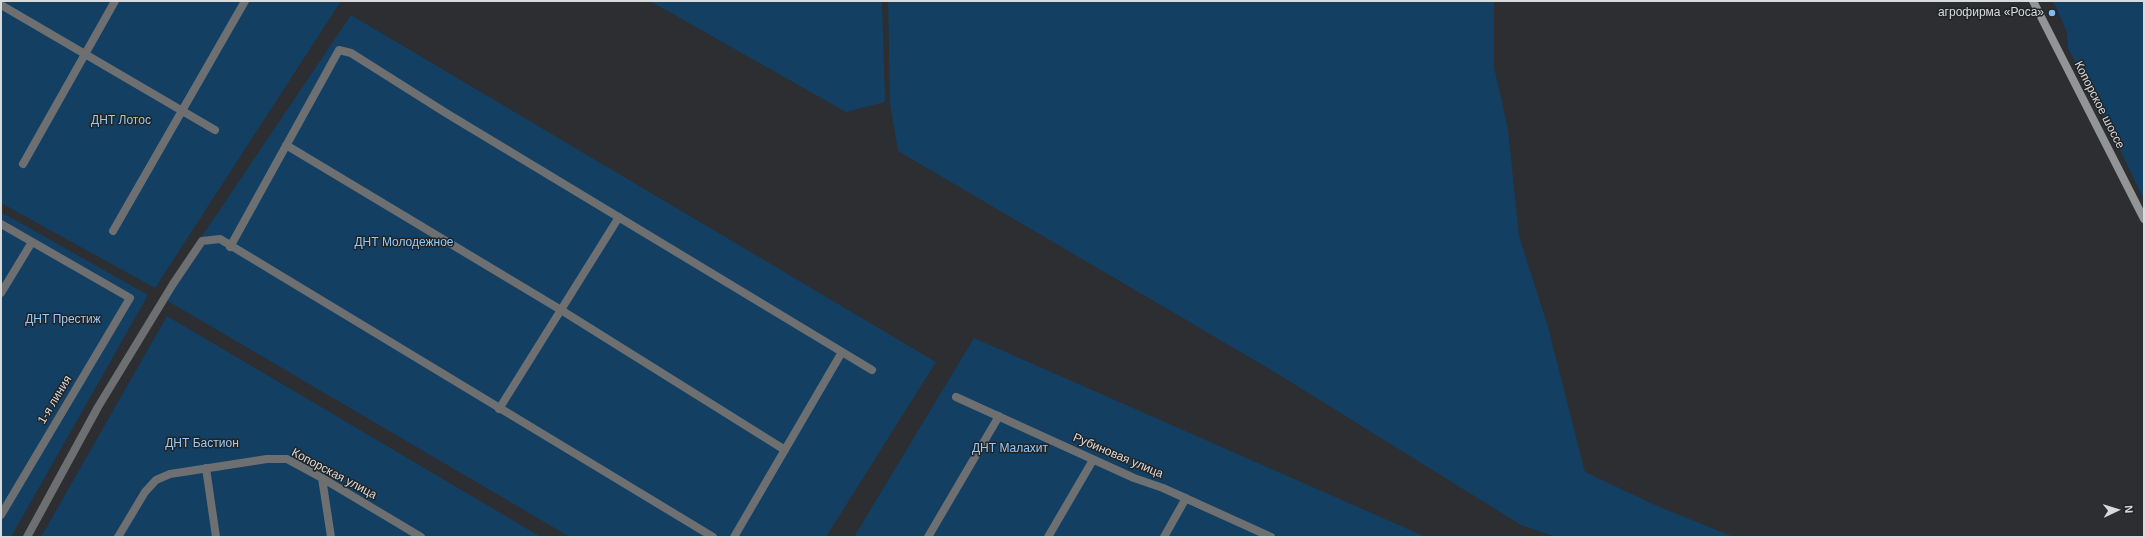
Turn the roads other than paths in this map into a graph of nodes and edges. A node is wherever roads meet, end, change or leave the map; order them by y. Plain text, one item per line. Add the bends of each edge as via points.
1 (115, 1) edge
2 (245, 1) edge
3 (2033, 1) edge
4 (1, 5) edge
5 (84, 55) junction
6 (182, 110) junction
7 (215, 130) dead end
8 (286, 145) junction
9 (23, 164) dead end
10 (619, 217) junction
11 (2144, 219) edge
12 (1, 224) edge
13 (112, 231) dead end
14 (32, 242) junction
15 (230, 247) junction
16 (1, 293) edge
17 (561, 310) junction
18 (842, 352) junction
19 (872, 370) dead end
20 (956, 397) dead end
21 (499, 408) junction
22 (999, 416) junction
23 (785, 450) junction
24 (1093, 460) junction
25 (206, 468) junction
26 (322, 478) junction
27 (1186, 498) junction
28 (1, 515) edge
29 (27, 537) edge
30 (118, 537) edge
31 (216, 537) edge
32 (331, 537) edge
33 (421, 537) edge
34 (713, 537) edge
35 (734, 537) edge
36 (928, 537) edge
37 (1048, 537) edge
38 (1164, 537) edge
39 (1271, 537) edge

1 - 5 street
2 - 6 street
3 - 11 main road, Копорское шоссе
4 - 5 street
5 - 6 street
5 - 9 street
6 - 7 street
6 - 13 street
8 - 10 street via 339,50 351,53
8 - 15 street
8 - 17 street
10 - 17 street
10 - 18 street
12 - 14 street
14 - 16 street
14 - 28 street, 1-я линия via 130,298
15 - 21 street
15 - 29 street via 220,239 202,240 98,407
17 - 21 street
17 - 23 street
18 - 19 street
18 - 23 street
20 - 22 street, Рубиновая улица
21 - 34 street
22 - 24 street, Рубиновая улица
22 - 36 street
23 - 35 street
24 - 27 street, Рубиновая улица
24 - 37 street
25 - 26 street, Копорская улица via 267,459 286,459
25 - 30 street, Копорская улица via 170,474 156,480 145,492
25 - 31 street
26 - 32 street
26 - 33 street, Копорская улица
27 - 38 street
27 - 39 street, Рубиновая улица

